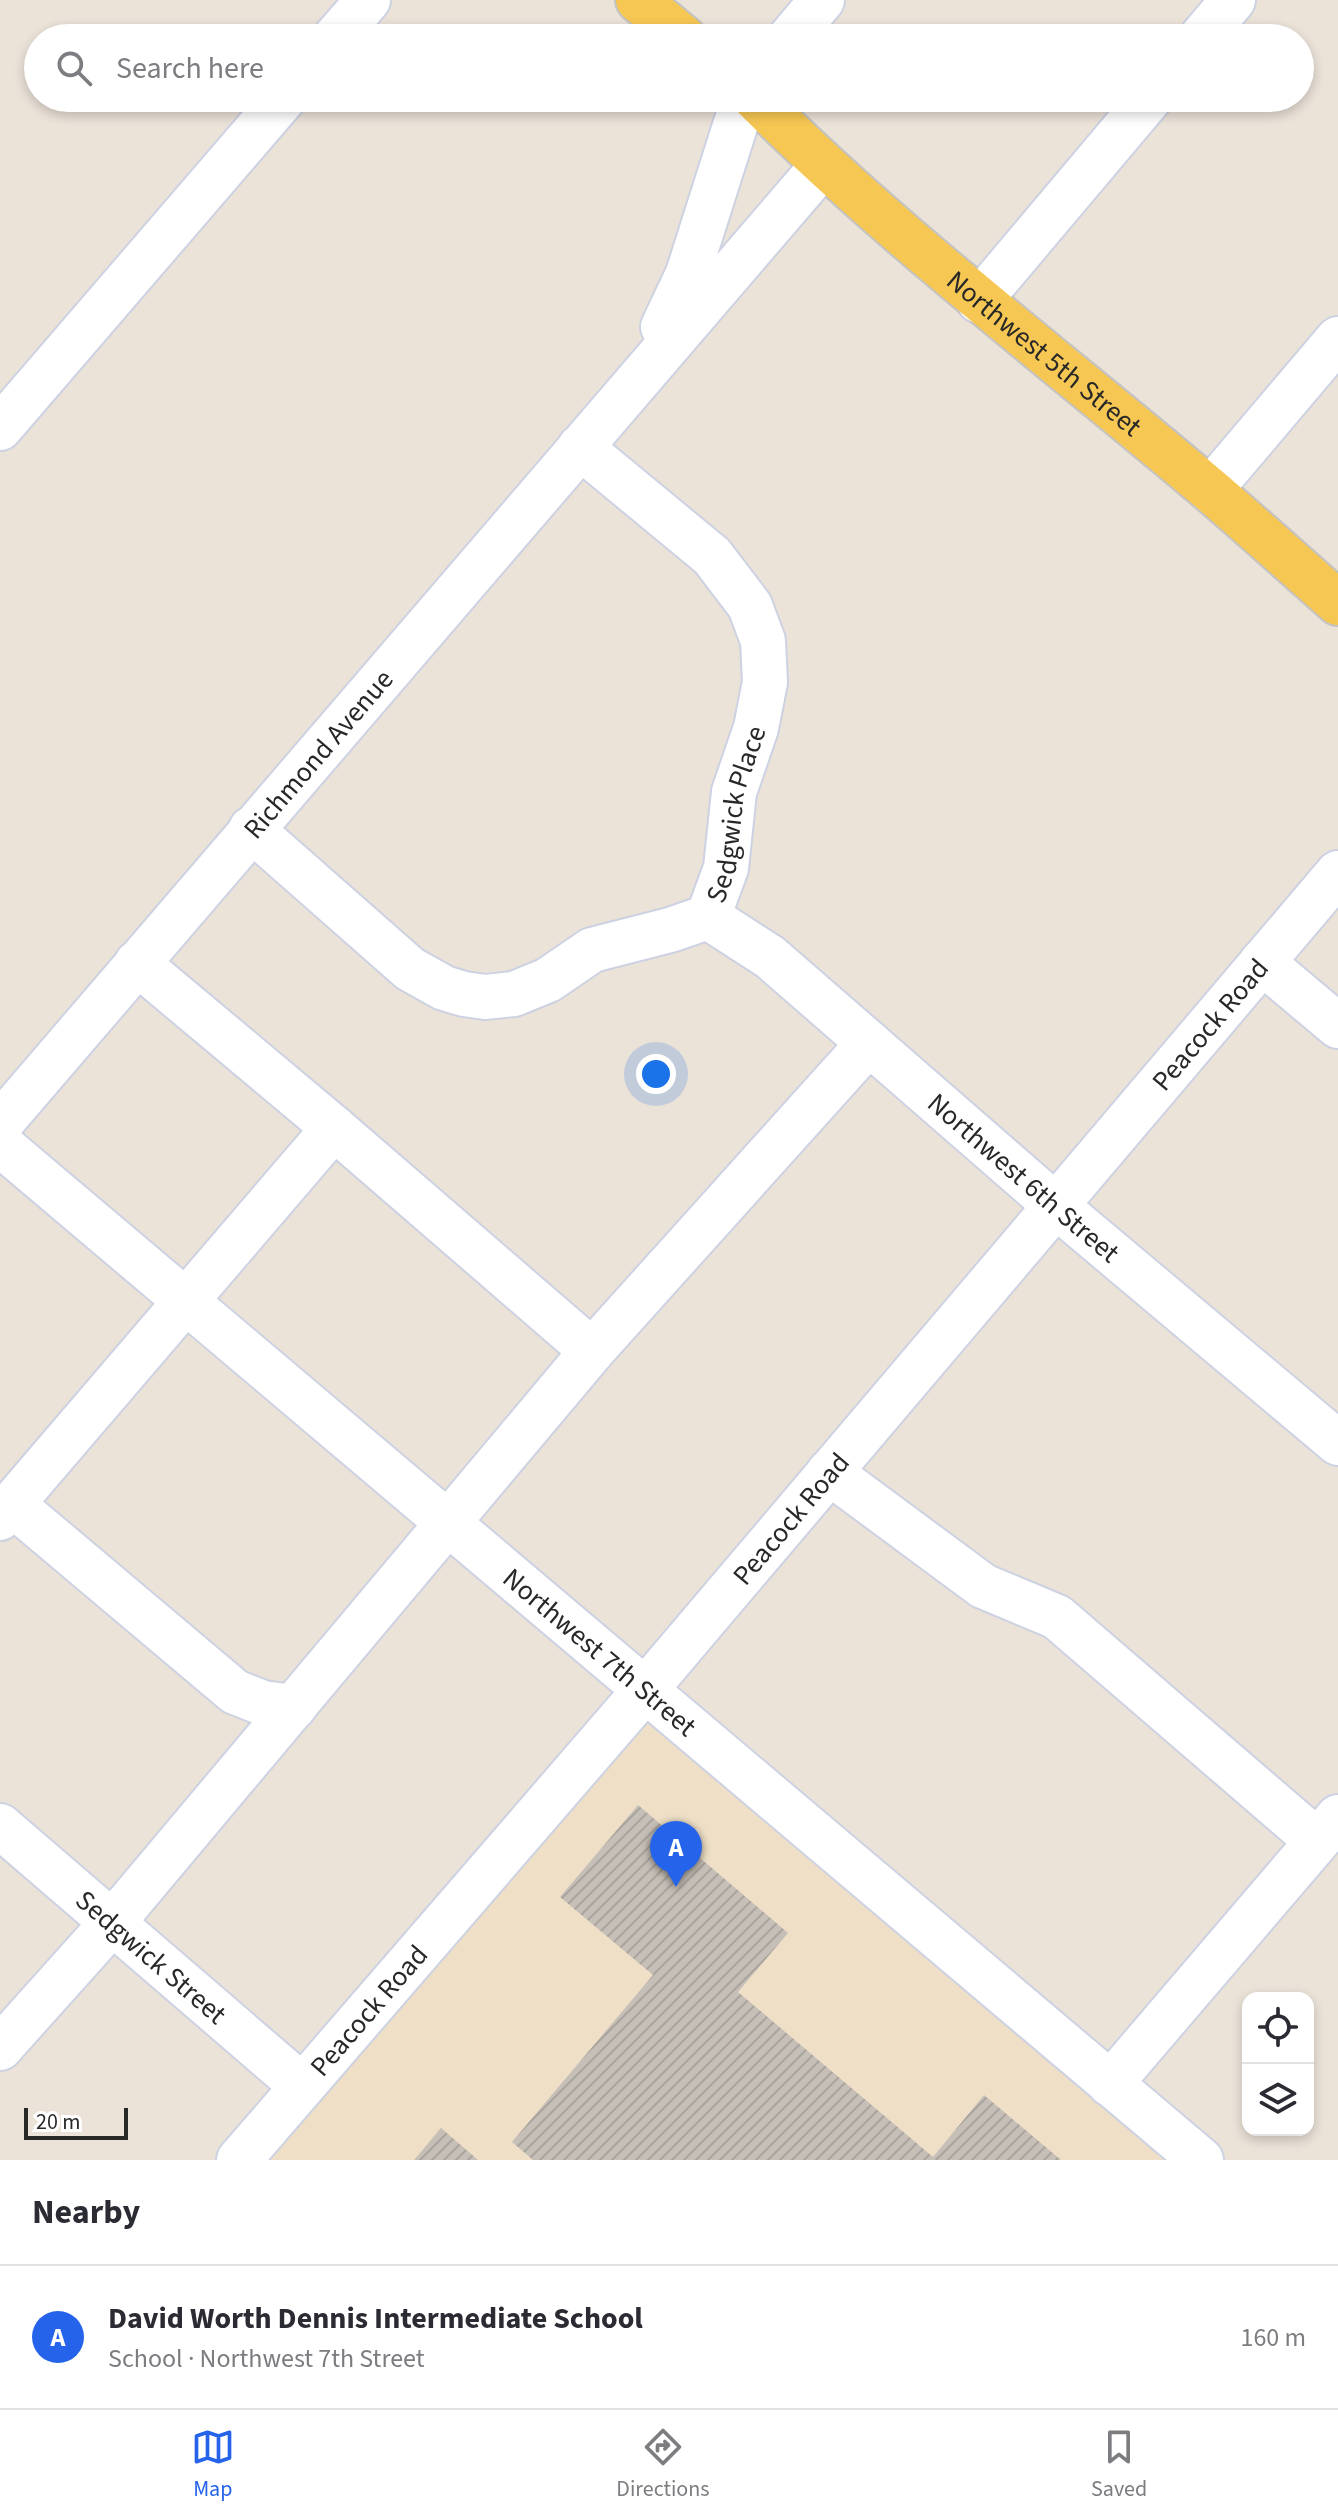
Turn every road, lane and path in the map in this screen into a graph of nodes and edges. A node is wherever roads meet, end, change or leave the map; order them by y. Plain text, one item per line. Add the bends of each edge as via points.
1 (368, 0) edge
2 (638, 0) edge
3 (822, 0) edge
4 (1233, 0) edge
5 (347, 24) edge
6 (667, 24) edge
7 (802, 24) edge
8 (1213, 24) edge
9 (272, 112) edge
10 (740, 112) edge
11 (769, 112) edge
12 (1138, 112) edge
13 (823, 165) junction
14 (979, 301) junction
15 (1338, 339) edge
16 (636, 383) junction
17 (0, 428) edge
18 (580, 447) junction
19 (1210, 490) junction
20 (1338, 603) edge
21 (251, 829) junction
22 (1338, 873) edge
23 (708, 917) junction
24 (1262, 962) junction
25 (137, 963) junction
26 (1338, 1026) edge
27 (869, 1043) junction
28 (0, 1124) edge
29 (334, 1128) junction
30 (0, 1144) edge
31 (1055, 1205) junction
32 (186, 1301) junction
33 (592, 1351) junction
34 (1338, 1443) edge
35 (829, 1472) junction
36 (6, 1511) edge
37 (448, 1523) junction
38 (645, 1690) junction
39 (294, 1707) junction
40 (0, 1826) edge
41 (1328, 1829) edge
42 (112, 1923) junction
43 (0, 2048) edge
44 (1110, 2084) junction
45 (302, 2086) junction
46 (239, 2160) edge
47 (1201, 2160) edge

1 - 5 street
2 - 6 main road
3 - 7 street
4 - 8 street
9 - 17 street
10 - 16 street, Richmond Avenue via 688,274
11 - 13 main road, Northwest 5th Street
12 - 14 street
13 - 14 main road, Northwest 5th Street
13 - 16 street, Richmond Avenue
14 - 19 main road, Northwest 5th Street
15 - 19 street
16 - 18 street, Richmond Avenue
18 - 21 street, Richmond Avenue
18 - 23 street, Sedgwick Place via 712,556 750,606 763,641 765,682 756,728 734,792 726,868
19 - 20 main road, Northwest 5th Street
21 - 23 street, Sedgwick Place via 410,969 464,994 514,994 548,980 592,950
21 - 25 street, Richmond Avenue
22 - 24 street, Peacock Road
23 - 27 street, Northwest 6th Street via 770,957
24 - 26 street
24 - 31 street, Peacock Road
25 - 28 street, Richmond Avenue
25 - 29 street
27 - 31 street, Northwest 6th Street
27 - 33 street
29 - 32 street
29 - 33 street
30 - 32 street, Northwest 7th Street
31 - 34 street, Northwest 6th Street
31 - 35 street, Peacock Road
32 - 36 street
32 - 37 street, Northwest 7th Street
33 - 37 street
35 - 38 street, Peacock Road
35 - 41 street via 983,1586 1057,1617
36 - 39 street via 235,1692
37 - 38 street, Northwest 7th Street
37 - 39 street
38 - 44 street, Northwest 7th Street
38 - 45 street, Peacock Road
39 - 42 street
40 - 42 street, Sedgwick Street
41 - 44 street
42 - 43 street
42 - 45 street, Sedgwick Street
44 - 47 street, Northwest 7th Street
45 - 46 street, Peacock Road

